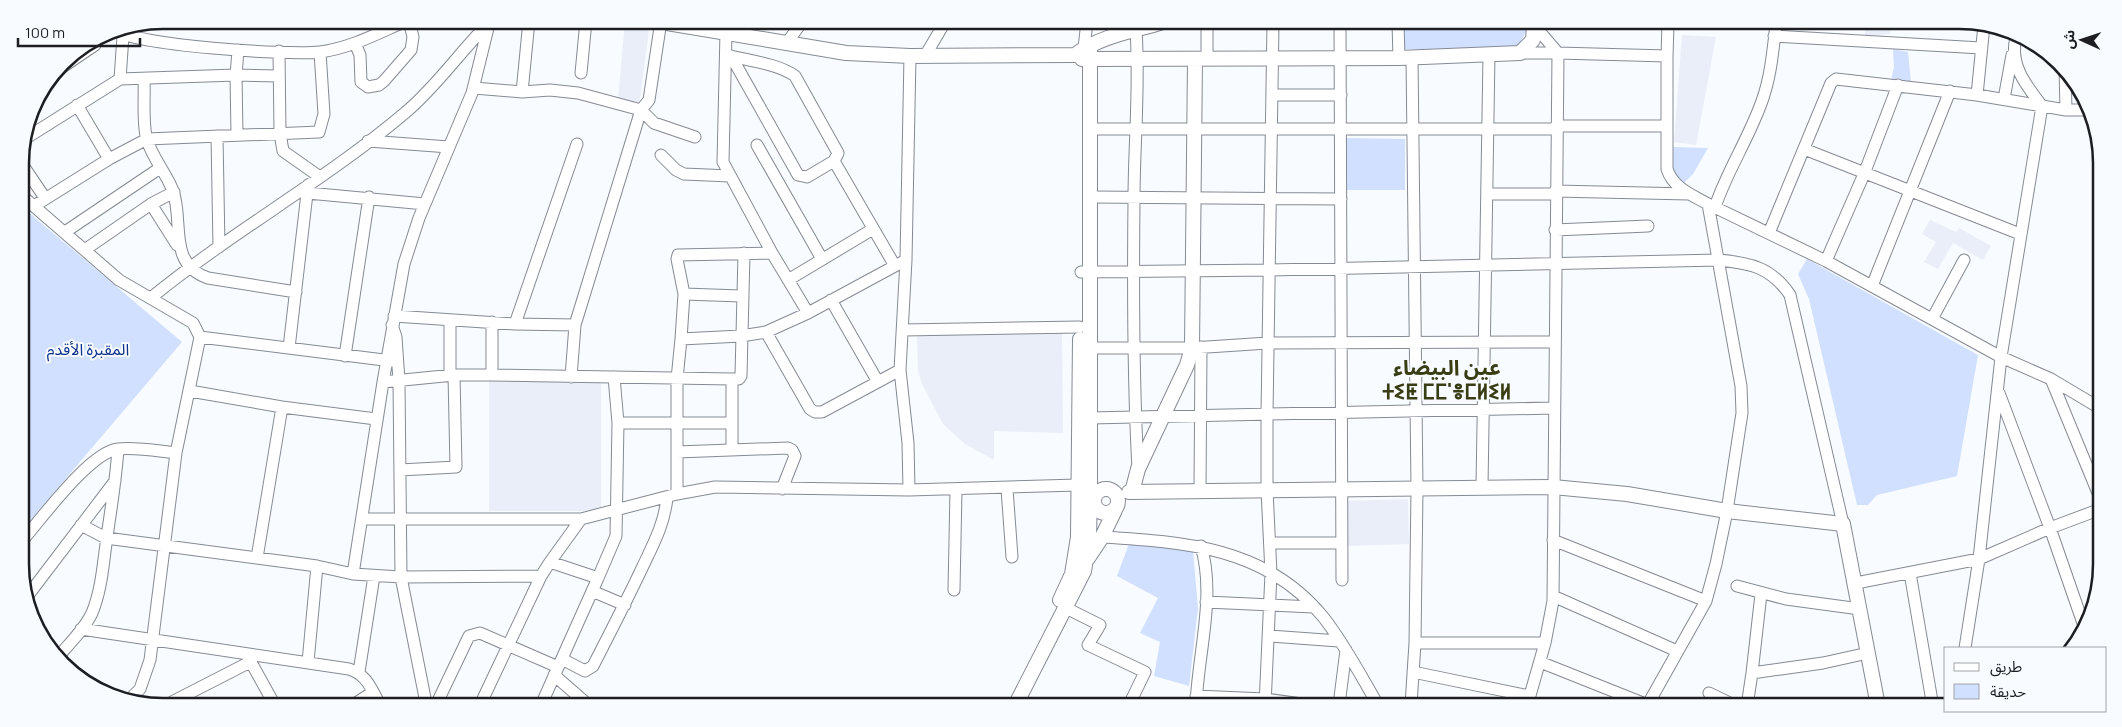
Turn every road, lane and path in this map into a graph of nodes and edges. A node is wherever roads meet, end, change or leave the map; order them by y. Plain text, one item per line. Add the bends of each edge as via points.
1 (388, 29) edge
2 (410, 29) edge
3 (484, 29) edge
4 (488, 29) edge
5 (528, 29) edge
6 (585, 29) edge
7 (658, 29) edge
8 (706, 29) edge
9 (797, 29) edge
10 (941, 29) edge
11 (1087, 29) edge
12 (1139, 29) edge
13 (1206, 29) edge
14 (1273, 29) edge
15 (1340, 29) edge
16 (1399, 29) edge
17 (1534, 29) edge
18 (1538, 29) edge
19 (1668, 29) edge
20 (1136, 30) junction
21 (1775, 30) edge
22 (1983, 31) edge
23 (726, 32) junction
24 (125, 34) edge
25 (118, 37) edge
26 (355, 43) junction
27 (2015, 43) edge
28 (786, 44) junction
29 (1981, 48) junction
30 (238, 50) junction
31 (279, 51) junction
32 (1085, 51) junction
33 (320, 52) junction
34 (1520, 53) junction
35 (1558, 53) junction
36 (1489, 54) junction
37 (729, 55) junction
38 (910, 56) junction
39 (925, 56) junction
40 (1668, 56) junction
41 (1274, 58) junction
42 (1342, 58) junction
43 (1406, 58) junction
44 (1138, 59) junction
45 (1201, 60) junction
46 (581, 73) dead end
47 (236, 74) junction
48 (279, 76) junction
49 (144, 79) junction
50 (120, 80) junction
51 (2065, 80) edge
52 (1898, 84) junction
53 (474, 88) junction
54 (1950, 91) junction
55 (522, 92) junction
56 (1273, 95) junction
57 (1341, 95) junction
58 (1977, 95) junction
59 (2004, 100) junction
60 (77, 105) junction
61 (2042, 106) junction
62 (641, 110) junction
63 (2066, 110) junction
64 (2082, 110) edge
65 (1666, 126) junction
66 (1195, 127) junction
67 (1091, 128) junction
68 (1273, 128) junction
69 (1486, 128) junction
70 (1556, 128) junction
71 (1137, 129) junction
72 (1342, 129) junction
73 (1414, 130) junction
74 (280, 132) junction
75 (32, 135) edge
76 (237, 135) junction
77 (217, 136) junction
78 (695, 137) dead end
79 (147, 139) junction
80 (368, 142) junction
81 (577, 144) dead end
82 (757, 145) dead end
83 (449, 147) junction
84 (1804, 149) junction
85 (661, 155) dead end
86 (109, 159) junction
87 (834, 161) junction
88 (160, 168) junction
89 (29, 174) edge
90 (1864, 174) junction
91 (730, 176) junction
92 (320, 177) junction
93 (308, 189) junction
94 (174, 192) junction
95 (1910, 192) junction
96 (1555, 193) junction
97 (1487, 194) junction
98 (1691, 194) junction
99 (1194, 196) junction
100 (369, 197) junction
101 (1091, 197) junction
102 (1272, 197) junction
103 (45, 198) junction
104 (1134, 198) junction
105 (1341, 199) junction
106 (29, 202) edge
107 (151, 204) junction
108 (425, 204) junction
109 (34, 206) junction
110 (1711, 206) junction
111 (1648, 226) dead end
112 (873, 229) junction
113 (1555, 230) junction
114 (65, 232) junction
115 (1769, 233) junction
116 (2020, 234) junction
117 (219, 247) junction
118 (86, 249) junction
119 (180, 249) junction
120 (744, 253) junction
121 (772, 253) junction
122 (822, 259) junction
123 (906, 260) junction
124 (1718, 260) junction
125 (1964, 260) dead end
126 (1826, 261) junction
127 (1554, 265) junction
128 (191, 266) junction
129 (895, 266) junction
130 (1485, 266) junction
131 (1414, 267) junction
132 (1340, 268) junction
133 (1193, 270) junction
134 (1270, 270) junction
135 (1086, 272) junction
136 (1133, 272) junction
137 (788, 280) junction
138 (1872, 286) junction
139 (296, 292) junction
140 (684, 294) junction
141 (742, 296) junction
142 (152, 297) junction
143 (831, 300) junction
144 (808, 313) junction
145 (1932, 319) junction
146 (393, 320) junction
147 (450, 320) junction
148 (492, 322) junction
149 (515, 324) junction
150 (575, 325) junction
151 (1080, 327) junction
152 (903, 330) junction
153 (766, 332) junction
154 (741, 336) junction
155 (200, 337) junction
156 (681, 339) junction
157 (1485, 341) junction
158 (1415, 342) junction
159 (1554, 342) junction
160 (1268, 344) junction
161 (1340, 344) junction
162 (1196, 347) junction
163 (289, 348) junction
164 (1090, 348) junction
165 (1133, 348) junction
166 (345, 356) junction
167 (2002, 357) junction
168 (392, 361) junction
169 (900, 370) junction
170 (492, 375) junction
171 (452, 376) junction
172 (571, 376) junction
173 (614, 377) junction
174 (677, 379) junction
175 (732, 379) junction
176 (2051, 379) junction
177 (399, 381) junction
178 (383, 382) junction
179 (878, 382) junction
180 (190, 391) junction
181 (1998, 392) junction
182 (2093, 404) edge
183 (282, 407) junction
184 (1553, 408) junction
185 (1482, 410) junction
186 (1416, 411) junction
187 (1341, 413) junction
188 (1268, 414) junction
189 (1200, 415) junction
190 (1162, 416) junction
191 (1135, 417) junction
192 (1090, 418) junction
193 (376, 419) junction
194 (618, 423) junction
195 (677, 423) junction
196 (732, 423) junction
197 (118, 449) junction
198 (732, 450) junction
199 (677, 452) junction
200 (176, 453) junction
201 (1138, 469) junction
202 (400, 470) junction
203 (116, 480) junction
204 (2093, 482) edge
205 (1554, 487) junction
206 (1088, 488) junction
207 (1482, 488) junction
208 (782, 489) junction
209 (1007, 489) junction
210 (1417, 489) junction
211 (909, 490) junction
212 (956, 490) junction
213 (1200, 490) junction
214 (1267, 490) junction
215 (1340, 490) junction
216 (1131, 492) junction
217 (672, 496) junction
218 (1093, 505) junction
219 (1116, 506) junction
220 (1727, 511) junction
221 (616, 512) junction
222 (2093, 512) edge
223 (362, 519) junction
224 (400, 519) junction
225 (581, 520) junction
226 (1843, 524) junction
227 (81, 525) junction
228 (2050, 528) junction
229 (29, 533) edge
230 (1102, 537) junction
231 (106, 538) junction
232 (1553, 540) junction
233 (1270, 543) junction
234 (1341, 543) junction
235 (1201, 546) junction
236 (164, 547) junction
237 (1012, 557) dead end
238 (257, 558) junction
239 (1979, 559) junction
240 (1087, 560) junction
241 (550, 562) junction
242 (317, 566) junction
243 (1271, 573) junction
244 (1910, 573) junction
245 (353, 574) junction
246 (374, 576) junction
247 (541, 576) junction
248 (401, 577) junction
249 (598, 578) junction
250 (1342, 580) dead end
251 (1856, 583) junction
252 (1737, 586) dead end
253 (954, 590) dead end
254 (31, 591) edge
255 (592, 591) junction
256 (1761, 594) junction
257 (1553, 596) junction
258 (1206, 602) junction
259 (1706, 602) junction
260 (625, 605) junction
261 (1270, 607) junction
262 (1313, 607) junction
263 (1066, 608) junction
264 (1860, 609) junction
265 (2082, 619) edge
266 (81, 629) junction
267 (1269, 636) junction
268 (153, 640) junction
269 (1415, 643) junction
270 (1545, 643) junction
271 (508, 645) junction
272 (1342, 646) junction
273 (1965, 647) edge
274 (1677, 651) junction
275 (62, 652) edge
276 (1868, 653) junction
277 (248, 658) junction
278 (308, 662) junction
279 (1540, 662) junction
280 (558, 667) junction
281 (359, 672) junction
282 (1414, 672) junction
283 (1752, 673) junction
284 (1709, 693) dead end
285 (134, 695) edge
286 (179, 698) edge
287 (270, 698) edge
288 (376, 698) edge
289 (425, 698) edge
290 (439, 698) edge
291 (483, 698) edge
292 (544, 698) edge
293 (582, 698) edge
294 (1010, 698) edge
295 (1019, 698) edge
296 (1133, 698) edge
297 (1196, 698) edge
298 (1265, 698) edge
299 (1339, 698) edge
300 (1374, 698) edge
301 (1412, 698) edge
302 (1516, 698) edge
303 (1529, 698) edge
304 (1630, 698) edge
305 (1652, 698) edge
306 (1719, 698) edge
307 (1748, 698) edge
308 (1876, 698) edge
309 (1931, 698) edge

1 - 26 street
2 - 26 street via 413,37 411,50 380,85 368,87 361,82 360,55
3 - 80 street via 429,90
4 - 53 street
5 - 55 street
6 - 46 street
7 - 62 street via 649,100
8 - 23 main road
9 - 28 street
10 - 39 street
11 - 32 street
12 - 20 main road
13 - 45 street
14 - 41 street
15 - 42 street
16 - 43 street
17 - 34 main road via 1533,40
18 - 35 street
19 - 40 street
20 - 32 main road
20 - 44 street
21 - 29 street
21 - 110 street via 1762,102
22 - 29 street
23 - 28 main road
23 - 37 street
24 - 30 street
25 - 50 street
26 - 33 street
27 - 59 street
27 - 61 street via 2020,76
28 - 38 main road via 846,53
29 - 58 street
30 - 31 street
30 - 47 street
31 - 33 street
31 - 48 street
32 - 39 main road
32 - 44 main road
32 - 67 main road
32 - 135 main road
33 - 74 street via 324,114 321,130 315,133
34 - 35 street
34 - 36 main road
35 - 40 street
35 - 70 street
36 - 43 main road
36 - 69 street
37 - 87 street via 795,76 838,153
37 - 87 street via 798,175 807,177
37 - 91 street via 722,156
38 - 39 main road
38 - 123 street
40 - 65 street
41 - 42 main road
41 - 45 main road
41 - 56 street
42 - 43 main road
42 - 57 street
43 - 73 street
44 - 45 main road
44 - 71 street
45 - 66 main road
47 - 48 street
47 - 49 street
47 - 76 street
48 - 74 street
49 - 50 street
49 - 79 street
50 - 60 street
51 - 63 street
52 - 54 street
52 - 84 street via 1834,79
52 - 90 street
53 - 55 street
53 - 83 street
54 - 58 street
54 - 95 street
55 - 62 street via 569,92
56 - 57 street
56 - 68 street
57 - 72 street
58 - 59 street
59 - 61 street
60 - 75 street
60 - 86 street
61 - 63 street
61 - 116 street
62 - 78 street via 654,123
62 - 150 street
63 - 64 street
65 - 70 street
65 - 98 street via 1670,180
66 - 68 street
66 - 71 street
66 - 99 main road
67 - 71 street
67 - 101 main road
68 - 72 street
68 - 102 street
69 - 70 street
69 - 73 street
69 - 97 street
70 - 96 street
71 - 104 street
72 - 73 street
72 - 105 street
73 - 131 street
74 - 76 street
74 - 92 street via 284,151
76 - 77 street
77 - 79 street
77 - 117 street
79 - 86 street
79 - 88 street
80 - 83 street
80 - 92 street
81 - 149 street
82 - 122 street
83 - 108 street
84 - 90 street
84 - 115 street
85 - 91 street via 680,172
86 - 103 street
87 - 112 street
88 - 94 street
88 - 114 street
89 - 103 street
90 - 95 street
90 - 126 street
91 - 121 street
92 - 93 street
93 - 100 street
93 - 117 street
93 - 139 street
94 - 107 street
94 - 119 street
95 - 116 street
95 - 138 street
96 - 97 street
96 - 98 street
96 - 113 street
97 - 130 street
98 - 110 street
99 - 102 street
99 - 104 street
99 - 133 main road
100 - 108 street
100 - 166 street
101 - 104 street
101 - 135 main road
102 - 105 street
102 - 134 street
103 - 109 street
104 - 136 street
105 - 132 street
106 - 109 street
107 - 118 street
107 - 119 street
108 - 146 street via 404,264
109 - 114 street
110 - 115 street
110 - 124 street
111 - 113 street
112 - 122 street
112 - 129 street
113 - 127 street
114 - 118 street
115 - 126 street
116 - 167 street
117 - 128 street
118 - 142 street via 119,280
119 - 128 street
120 - 121 street
120 - 140 street via 678,255
120 - 141 street
121 - 137 street
122 - 137 street
123 - 129 street
123 - 152 street
124 - 127 street
124 - 220 street via 1742,400
124 - 226 street via 1746,263 1765,270 1781,281 1790,295
125 - 145 street
126 - 138 street
127 - 130 street
127 - 159 street
128 - 139 street via 208,278
128 - 142 street
129 - 143 street
130 - 131 street
130 - 157 street
131 - 132 street
131 - 158 street
132 - 134 street
132 - 161 street
133 - 134 street
133 - 136 street
133 - 162 main road
134 - 160 street
135 - 136 street
135 - 151 main road
135 - 164 main road
136 - 165 street
137 - 144 street
138 - 145 street
139 - 163 street
140 - 141 street
140 - 156 street
141 - 154 street
142 - 155 street via 193,322
143 - 144 street
143 - 179 street
144 - 153 street
145 - 167 street
146 - 147 street
146 - 168 street
147 - 148 street
147 - 171 street
148 - 149 street
148 - 170 street
149 - 150 street
150 - 172 street
151 - 152 street
151 - 206 main road
152 - 169 street
153 - 154 street
153 - 179 street via 815,412 822,412
154 - 156 street
154 - 175 street via 741,376
155 - 163 street
155 - 180 street
156 - 174 street
157 - 158 street
157 - 159 street
157 - 185 street
158 - 161 street
158 - 186 street
159 - 184 street
160 - 161 street
160 - 162 street
160 - 188 street
161 - 187 street
162 - 165 street
162 - 189 street
162 - 190 main road
163 - 166 street
164 - 165 street
164 - 192 main road
165 - 191 street
166 - 168 street
167 - 176 street
167 - 181 street
168 - 177 street
168 - 178 street
169 - 179 street
169 - 211 street via 908,443
170 - 171 street
170 - 172 street
171 - 177 street
171 - 202 street via 456,467
172 - 173 street
173 - 174 street
173 - 194 street
174 - 175 street
174 - 195 street
175 - 196 street
176 - 182 street
176 - 204 street
177 - 178 street
177 - 202 street
178 - 193 street
180 - 183 street
180 - 200 street
181 - 228 street
181 - 239 street
183 - 193 street
183 - 238 street
184 - 185 street
184 - 205 street
185 - 186 street
185 - 207 street
186 - 187 street
186 - 210 street
187 - 188 street
187 - 215 street
188 - 189 street
188 - 214 street
189 - 190 street
189 - 213 street
190 - 191 street
190 - 201 main road
191 - 192 street
191 - 201 street
192 - 206 main road
193 - 223 street
194 - 195 street
194 - 221 street
195 - 196 street
195 - 199 street
196 - 198 street
197 - 200 street
197 - 203 street
197 - 229 street via 108,452 86,468
198 - 199 street
198 - 208 street via 792,450 795,456
199 - 217 street
200 - 236 street
201 - 216 main road
202 - 224 street
203 - 227 street
203 - 231 street
205 - 207 main road
205 - 220 main road via 1626,494
205 - 232 street
206 - 209 street
206 - 216 main road
206 - 218 main road
206 - 219 main road via 1116,495
206 - 294 main road via 1072,574
207 - 210 main road
208 - 211 street
208 - 217 street via 715,487
209 - 212 street
209 - 237 street
210 - 215 main road
210 - 269 street
211 - 212 street
212 - 253 street
213 - 214 main road
213 - 216 main road
214 - 215 main road
214 - 233 street
215 - 234 street
216 - 219 main road
217 - 221 street
217 - 260 street
218 - 219 main road via 1103,513
218 - 240 main road
219 - 230 main road
220 - 226 main road
220 - 259 street
221 - 225 street
221 - 249 street via 616,536
222 - 228 street
223 - 224 street
223 - 245 street
224 - 225 street
224 - 248 street
225 - 241 street
226 - 251 main road
227 - 231 street
227 - 254 street
228 - 239 street
228 - 265 street
230 - 235 street
230 - 240 main road
231 - 236 street
231 - 266 street via 97,599
232 - 257 street
232 - 259 street
233 - 234 street
233 - 243 street
234 - 250 street
235 - 243 street
235 - 258 street via 1207,566
236 - 238 street
236 - 268 street
238 - 242 street
239 - 244 street
239 - 273 street
240 - 263 main road
241 - 247 street
241 - 249 street
242 - 245 street
242 - 278 street
243 - 261 street
243 - 262 street
244 - 251 street
244 - 309 street
245 - 246 street
246 - 248 street
246 - 281 street
247 - 248 street
247 - 271 street
248 - 289 street
249 - 255 street
251 - 264 main road
252 - 256 street
255 - 260 street
255 - 280 street
256 - 264 street
256 - 283 street
257 - 270 street
257 - 274 street
258 - 261 street
258 - 297 street
259 - 274 street
260 - 280 street via 589,670
261 - 262 street
261 - 267 street
262 - 272 street
263 - 295 main road
263 - 296 street via 1100,625 1088,645 1145,672
264 - 276 main road
266 - 268 street
266 - 275 street
267 - 272 street
267 - 298 street
268 - 277 street
268 - 285 street via 148,672
269 - 270 street
269 - 282 street
270 - 279 street
271 - 280 street
271 - 290 street via 480,633 470,636
271 - 291 street
272 - 299 street
272 - 300 street
274 - 305 street
276 - 283 street
276 - 308 main road
277 - 278 street
277 - 286 street
277 - 287 street
278 - 281 street
279 - 303 street
279 - 304 street
280 - 292 street
280 - 293 street
281 - 288 street
282 - 301 street
282 - 302 street
283 - 307 street
284 - 306 street

